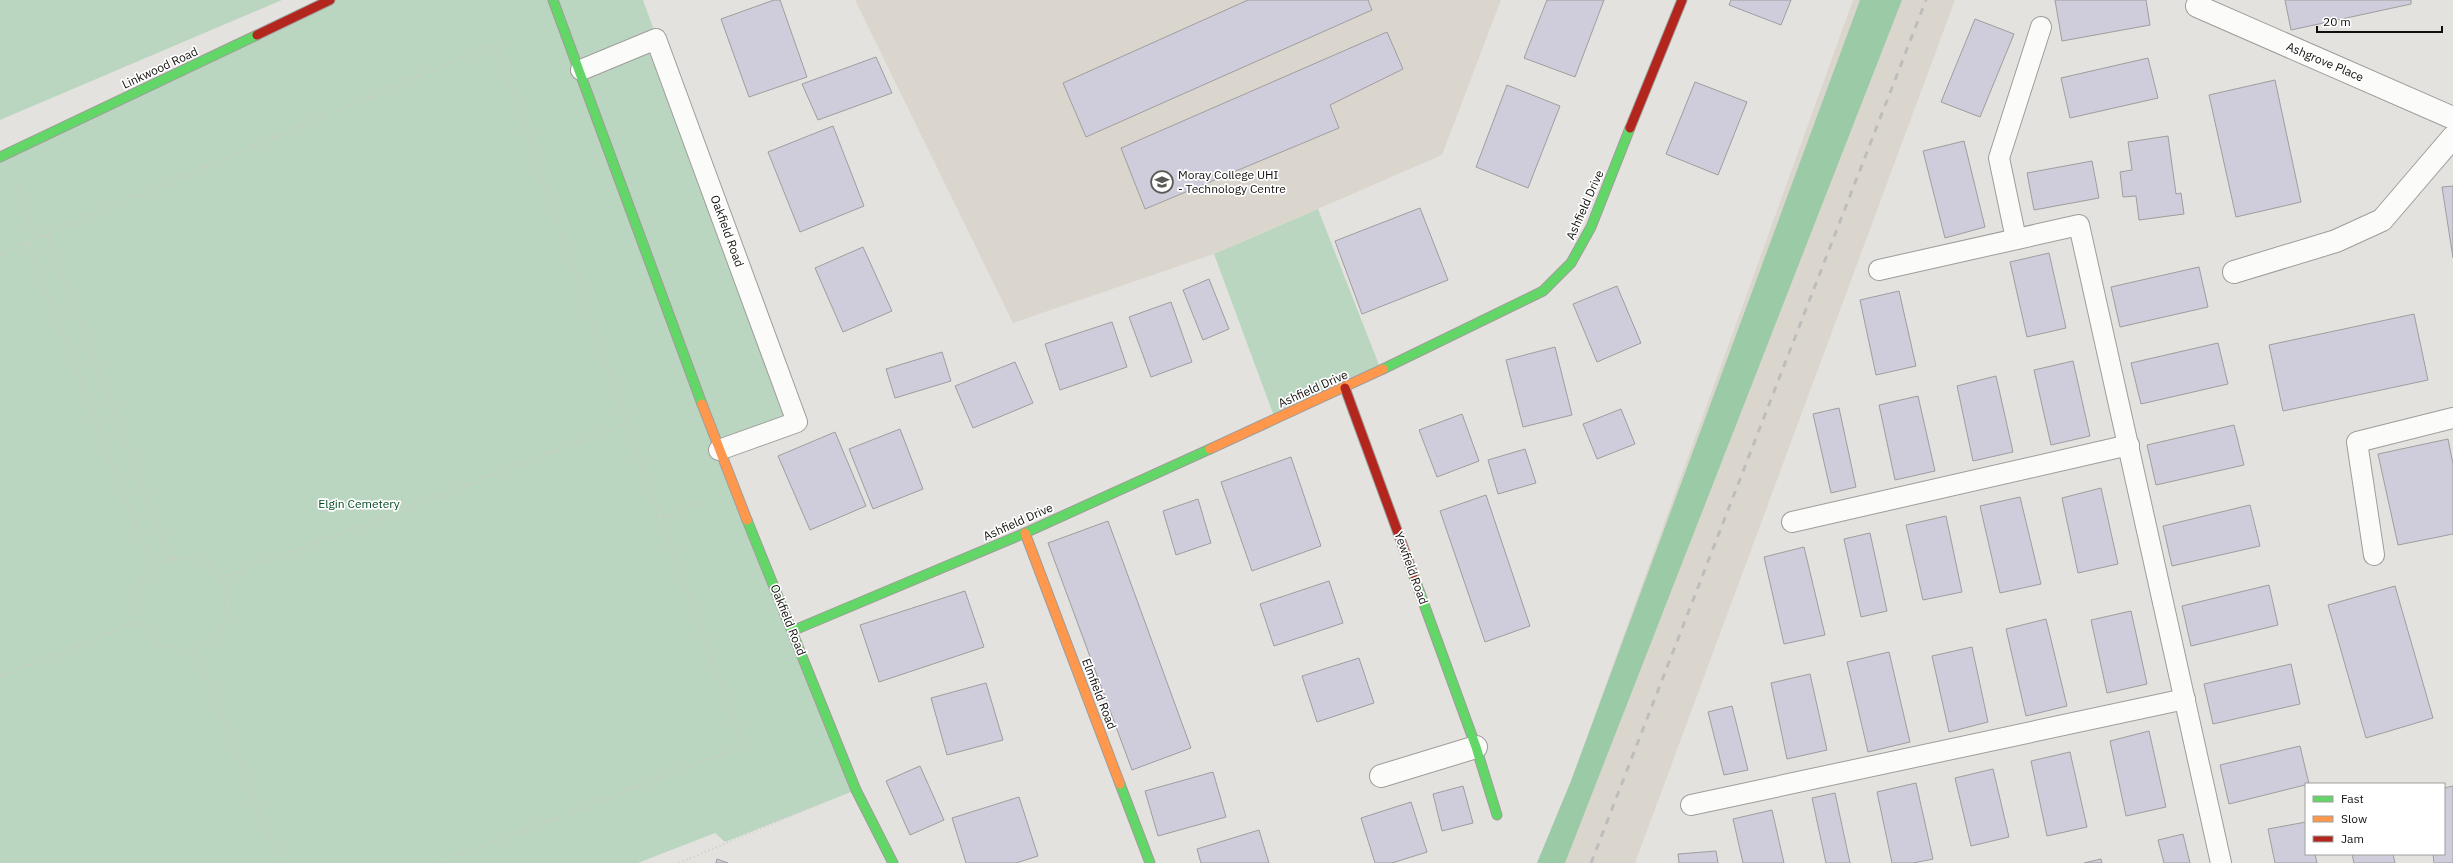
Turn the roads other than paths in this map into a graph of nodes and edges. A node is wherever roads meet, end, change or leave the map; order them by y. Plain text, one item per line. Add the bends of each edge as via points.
1 (330, 0) edge
2 (553, 0) edge
3 (1682, 0) edge
4 (2197, 6) dead end
5 (2041, 27) dead end
6 (581, 70) junction
7 (2453, 118) edge
8 (2453, 137) edge
9 (1, 157) edge
10 (2016, 239) junction
11 (1879, 270) dead end
12 (2234, 272) dead end
13 (1345, 388) junction
14 (2453, 418) edge
15 (2129, 445) junction
16 (719, 450) junction
17 (1792, 522) dead end
18 (1025, 533) junction
19 (2374, 555) dead end
20 (792, 631) junction
21 (2185, 699) junction
22 (1476, 747) junction
23 (1381, 776) dead end
24 (1691, 804) dead end
25 (1497, 815) dead end
26 (893, 863) edge
27 (1150, 863) edge
28 (2221, 863) edge

1 - 9 street, Linkwood Road
2 - 6 street, Oakfield Road
3 - 13 street, Ashfield Drive via 1591,227 1571,263 1543,291
4 - 7 street, Ashgrove Place
5 - 10 lane via 1999,158
6 - 16 street, Oakfield Road
6 - 16 lane, Oakfield Road via 656,39 797,422
8 - 12 street via 2382,220 2336,241
10 - 11 lane
10 - 15 lane via 2079,225
13 - 18 street, Ashfield Drive
13 - 22 street, Yewfield Road
14 - 19 lane via 2357,442
15 - 17 lane
15 - 21 lane
16 - 20 street, Oakfield Road
18 - 20 street, Ashfield Drive
18 - 27 street, Elmfield Road
20 - 26 street, Oakfield Road via 856,790
21 - 24 lane
21 - 28 lane
22 - 23 street
22 - 25 street, Yewfield Road

